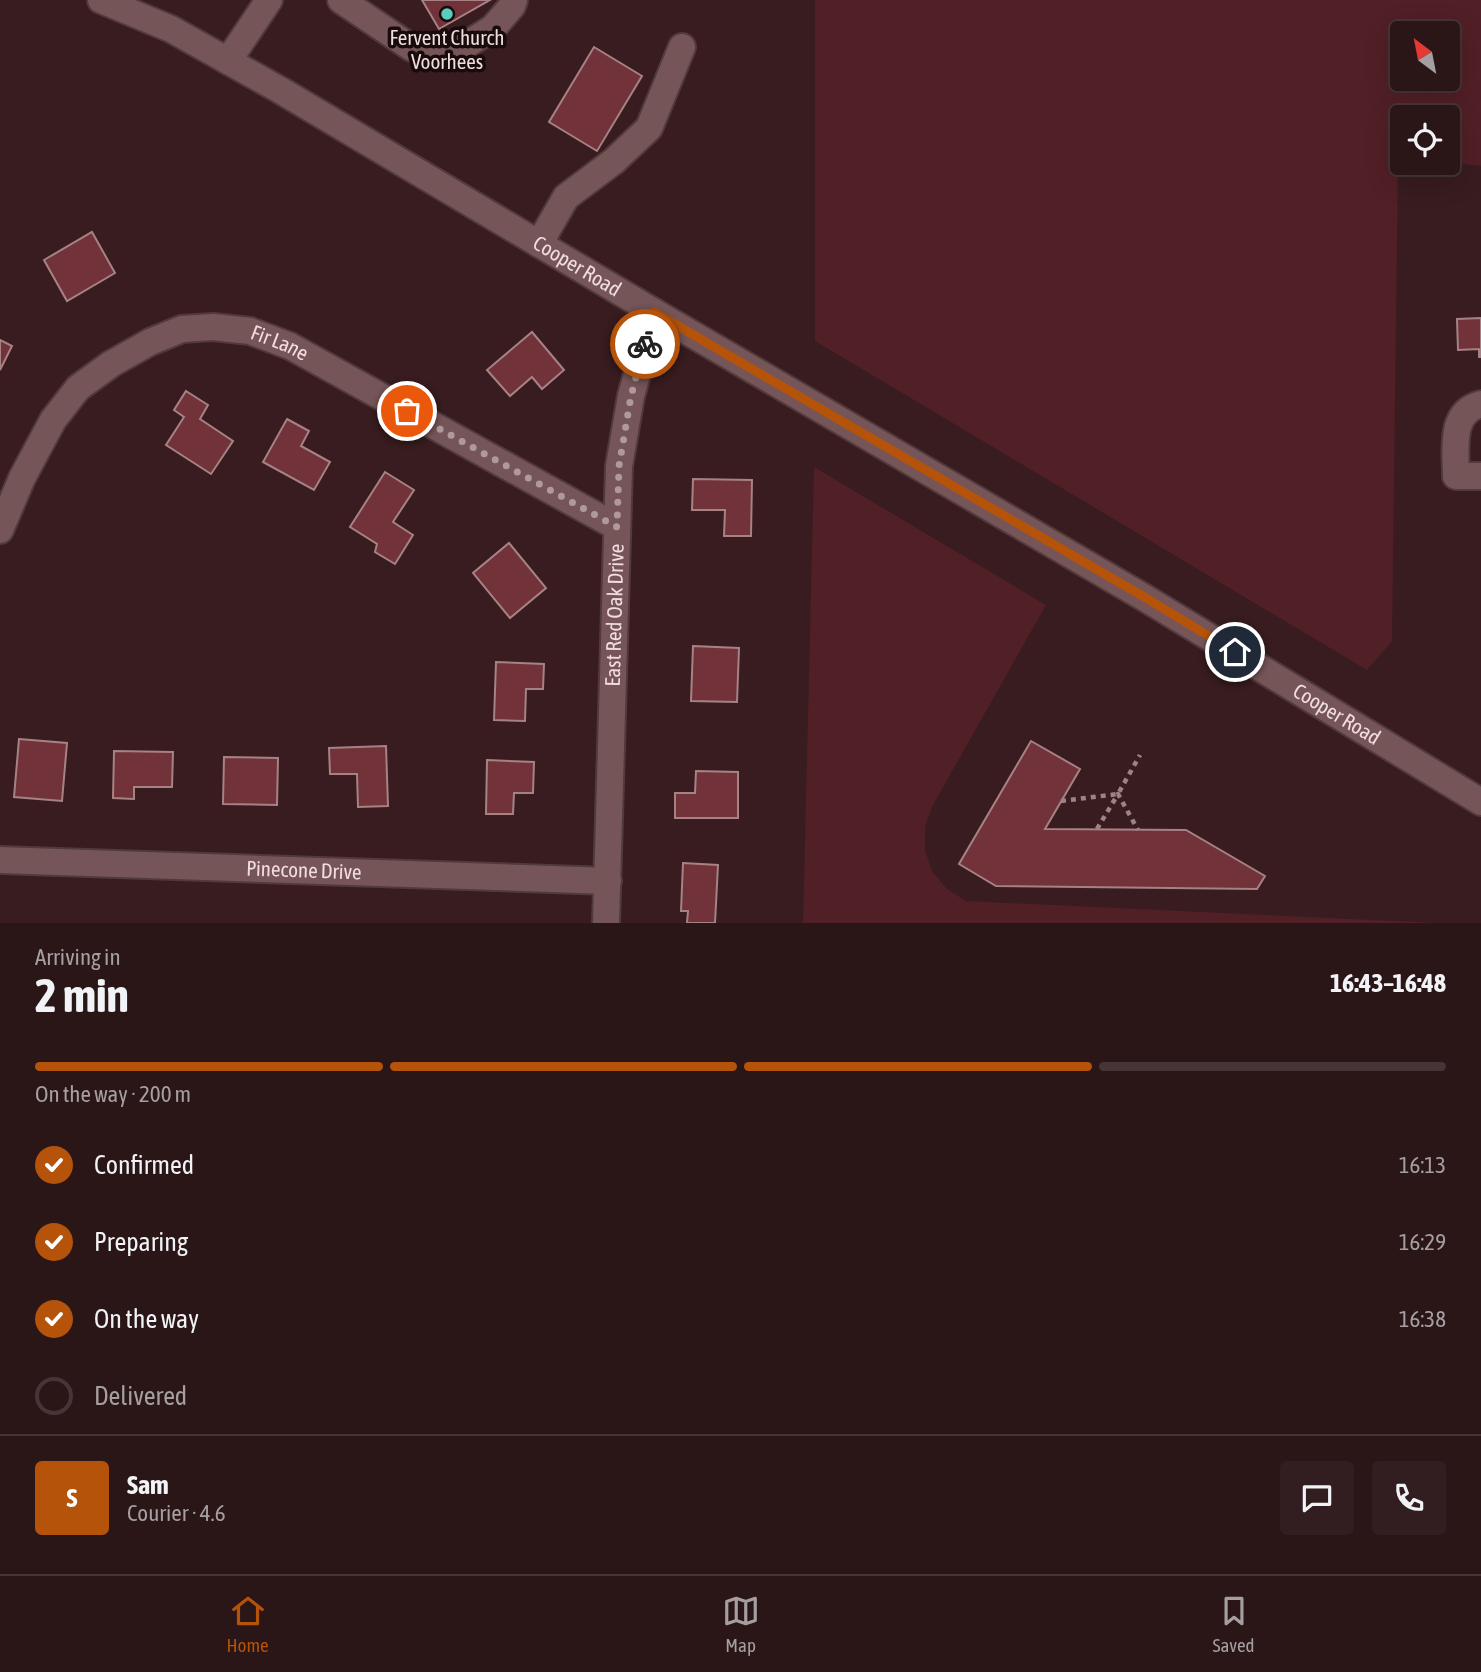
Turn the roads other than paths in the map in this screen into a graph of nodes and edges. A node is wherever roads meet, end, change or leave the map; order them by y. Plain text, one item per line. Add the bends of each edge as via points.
1 (102, 0) edge
2 (269, 0) edge
3 (341, 0) edge
4 (514, 0) edge
5 (682, 47) dead end
6 (228, 61) junction
7 (540, 244) junction
8 (654, 312) junction
9 (1481, 404) edge
10 (1481, 476) edge
11 (617, 527) junction
12 (0, 530) edge
13 (1481, 802) edge
14 (0, 860) edge
15 (608, 881) junction
16 (606, 923) edge

1 - 6 street, Cooper Road via 171,29
2 - 6 street
3 - 4 street via 412,48 441,50 469,43 493,28
5 - 7 street via 649,128 566,197
6 - 7 street, Cooper Road
7 - 8 street, Cooper Road
8 - 11 street, East Red Oak Drive via 627,419 619,466
8 - 13 street, Cooper Road via 1146,598
9 - 10 street via 1467,410 1459,421 1456,476
11 - 12 street, Fir Lane via 290,346 250,331 213,327 182,329 150,342 78,388 53,420
11 - 15 street, East Red Oak Drive
14 - 15 street, Pinecone Drive
15 - 16 street, East Red Oak Drive

